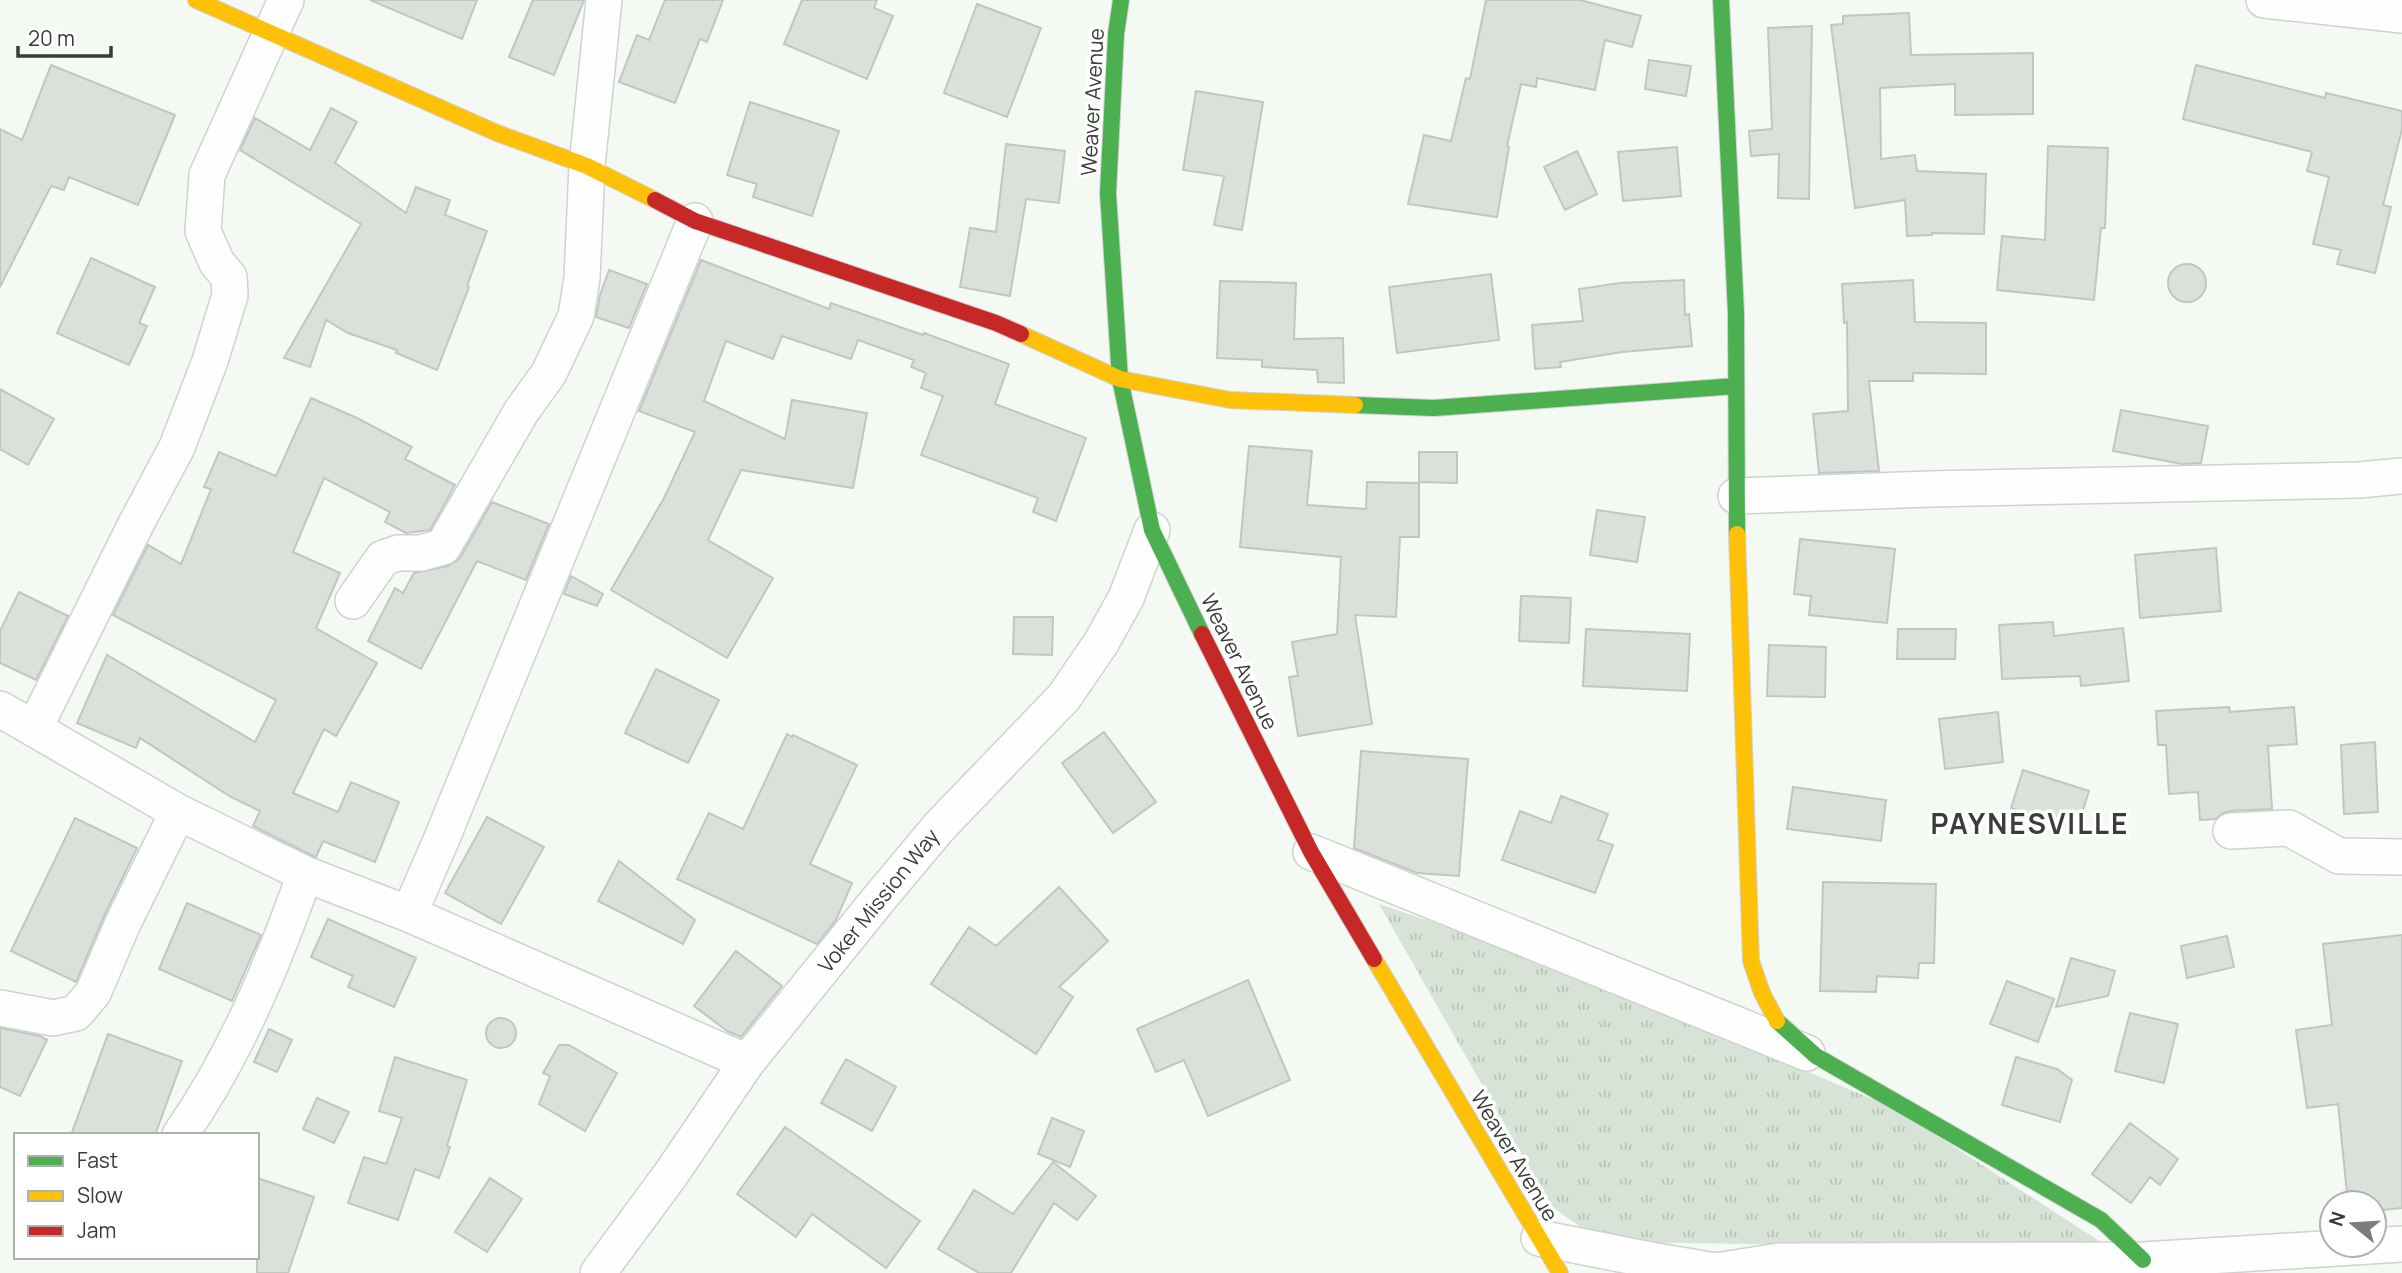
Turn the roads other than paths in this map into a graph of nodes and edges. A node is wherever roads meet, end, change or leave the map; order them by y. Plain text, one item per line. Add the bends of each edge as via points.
1 (196, 0) edge
2 (286, 0) edge
3 (604, 0) edge
4 (1121, 0) edge
5 (1721, 0) edge
6 (2264, 0) edge
7 (2402, 15) edge
8 (271, 32) junction
9 (587, 166) junction
10 (695, 221) junction
11 (1121, 379) junction
12 (1736, 386) junction
13 (2402, 477) edge
14 (1736, 496) junction
15 (1152, 530) junction
16 (354, 601) dead end
17 (0, 709) edge
18 (34, 729) junction
19 (178, 812) junction
20 (2231, 831) dead end
21 (1311, 852) junction
22 (2402, 857) edge
23 (305, 874) junction
24 (409, 914) junction
25 (0, 1008) edge
26 (1816, 1056) junction
27 (747, 1062) junction
28 (181, 1133) edge
29 (1539, 1238) junction
30 (2402, 1244) edge
31 (2143, 1260) junction
32 (605, 1270) edge
33 (1713, 1272) edge
34 (1560, 1273) edge

1 - 8 street
2 - 8 street
3 - 9 street
4 - 11 street, Weaver Avenue via 1108,193
5 - 12 street
6 - 7 street
8 - 9 street via 497,133
8 - 18 street via 207,175 203,231 217,263 229,277 230,295 210,361 177,447
9 - 10 street
9 - 16 street via 576,316 549,373 521,412 443,547 383,558
10 - 11 street via 996,323
10 - 24 street
11 - 12 street via 1230,400 1434,408
11 - 15 street, Weaver Avenue
12 - 14 street
13 - 14 street
14 - 26 street via 1751,961 1775,1019
15 - 21 street, Weaver Avenue
15 - 27 street, Voker Mission Way via 1126,598 1064,697 939,827
17 - 18 street
18 - 19 street
19 - 23 street
19 - 25 street via 93,993 76,1013 53,1018
20 - 22 street via 2289,828 2339,856
21 - 26 street
21 - 29 street, Weaver Avenue
23 - 24 street
23 - 28 street via 226,1062
24 - 27 street
26 - 31 street via 2101,1220
27 - 32 street, Voker Mission Way
29 - 33 street
29 - 34 street, Weaver Avenue
30 - 31 street
31 - 33 street via 1779,1261

